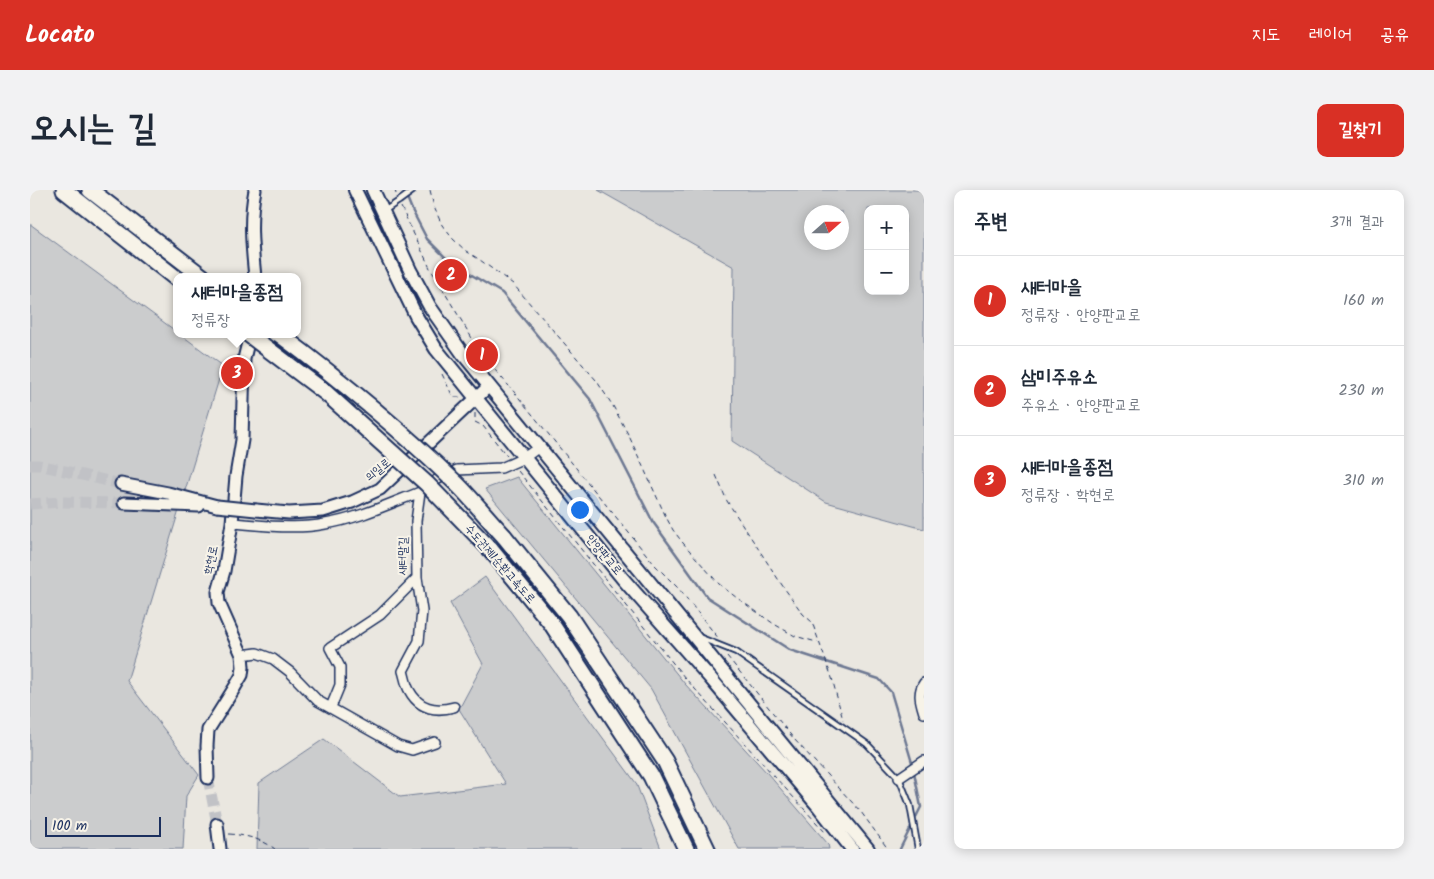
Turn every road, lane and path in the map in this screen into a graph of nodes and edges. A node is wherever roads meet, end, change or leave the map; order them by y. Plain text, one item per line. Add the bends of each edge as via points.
1 (64, 190) edge
2 (90, 190) edge
3 (256, 190) edge
4 (355, 190) edge
5 (373, 190) edge
6 (395, 190) edge
7 (414, 190) edge
8 (430, 190) edge
9 (399, 201) junction
10 (383, 212) junction
11 (198, 273) edge
12 (255, 273) edge
13 (173, 276) edge
14 (248, 338) edge
15 (254, 338) edge
16 (284, 338) edge
17 (489, 386) junction
18 (476, 397) junction
19 (539, 447) junction
20 (524, 458) junction
21 (716, 475) dead end
22 (121, 484) tunnel mouth
23 (420, 492) junction
24 (124, 503) tunnel mouth
25 (217, 506) junction
26 (232, 524) junction
27 (417, 578) junction
28 (693, 634) junction
29 (820, 643) junction
30 (724, 648) junction
31 (242, 654) junction
32 (924, 683) edge
33 (331, 707) junction
34 (454, 707) dead end
35 (924, 713) edge
36 (845, 728) junction
37 (435, 742) dead end
38 (924, 761) edge
39 (901, 776) junction
40 (208, 778) tunnel mouth
41 (218, 828) joint
42 (220, 849) edge
43 (275, 849) edge
44 (686, 849) edge
45 (707, 849) edge
46 (852, 849) edge
47 (868, 849) edge
48 (888, 849) edge
49 (918, 849) edge

1 - 13 highway
2 - 11 highway
3 - 12 street via 250,224
4 - 18 main road, 안양판교로 via 416,316 436,348
5 - 10 main road, 안양판교로
6 - 9 path
7 - 9 lane, bridge
8 - 29 path via 442,225 452,239 513,284 596,380 613,406 666,517 683,543 719,584 737,598 796,636
9 - 10 lane
9 - 30 path via 430,268 482,355 717,635
10 - 17 main road, 안양판교로 via 430,307
14 - 26 street, 학현로 via 244,359 242,440
15 - 44 highway, 수도권제1순환고속도로, bridge via 333,400 427,484 490,549 551,623 651,776
16 - 45 highway, 수도권제1순환고속도로, bridge via 336,376 403,435 458,486 504,536 569,616 665,761
17 - 18 street, 의일로
17 - 19 main road, 안양판교로
18 - 20 main road, 안양판교로
18 - 25 street, 의일로, bridge via 380,490 352,502 323,510 289,513
19 - 20 street
19 - 28 main road, 안양판교로
20 - 23 street via 502,468 458,470
20 - 46 main road, 안양판교로
21 - 29 path via 727,500 782,585 812,622
22 - 25 street
23 - 26 street via 362,514 324,524
23 - 27 street, 새터말길 via 416,521
24 - 25 street
26 - 31 street, 학현로 via 218,592 219,603
27 - 33 street, 새터말길 via 380,615 330,648 340,667 340,685
27 - 34 street via 422,611 420,641 403,671 408,690 422,706 440,710
28 - 30 lane
28 - 47 main road, 안양판교로
29 - 36 path
30 - 36 lane via 736,652
30 - 48 path via 728,658 794,739 861,812
31 - 33 street via 258,654 273,659 318,701
31 - 40 street, 학현로 via 242,675 208,730
32 - 35 street via 919,697
33 - 37 street via 398,746 412,750
36 - 39 lane
38 - 39 street
39 - 49 lane
41 - 42 street
41 - 43 path via 254,838

